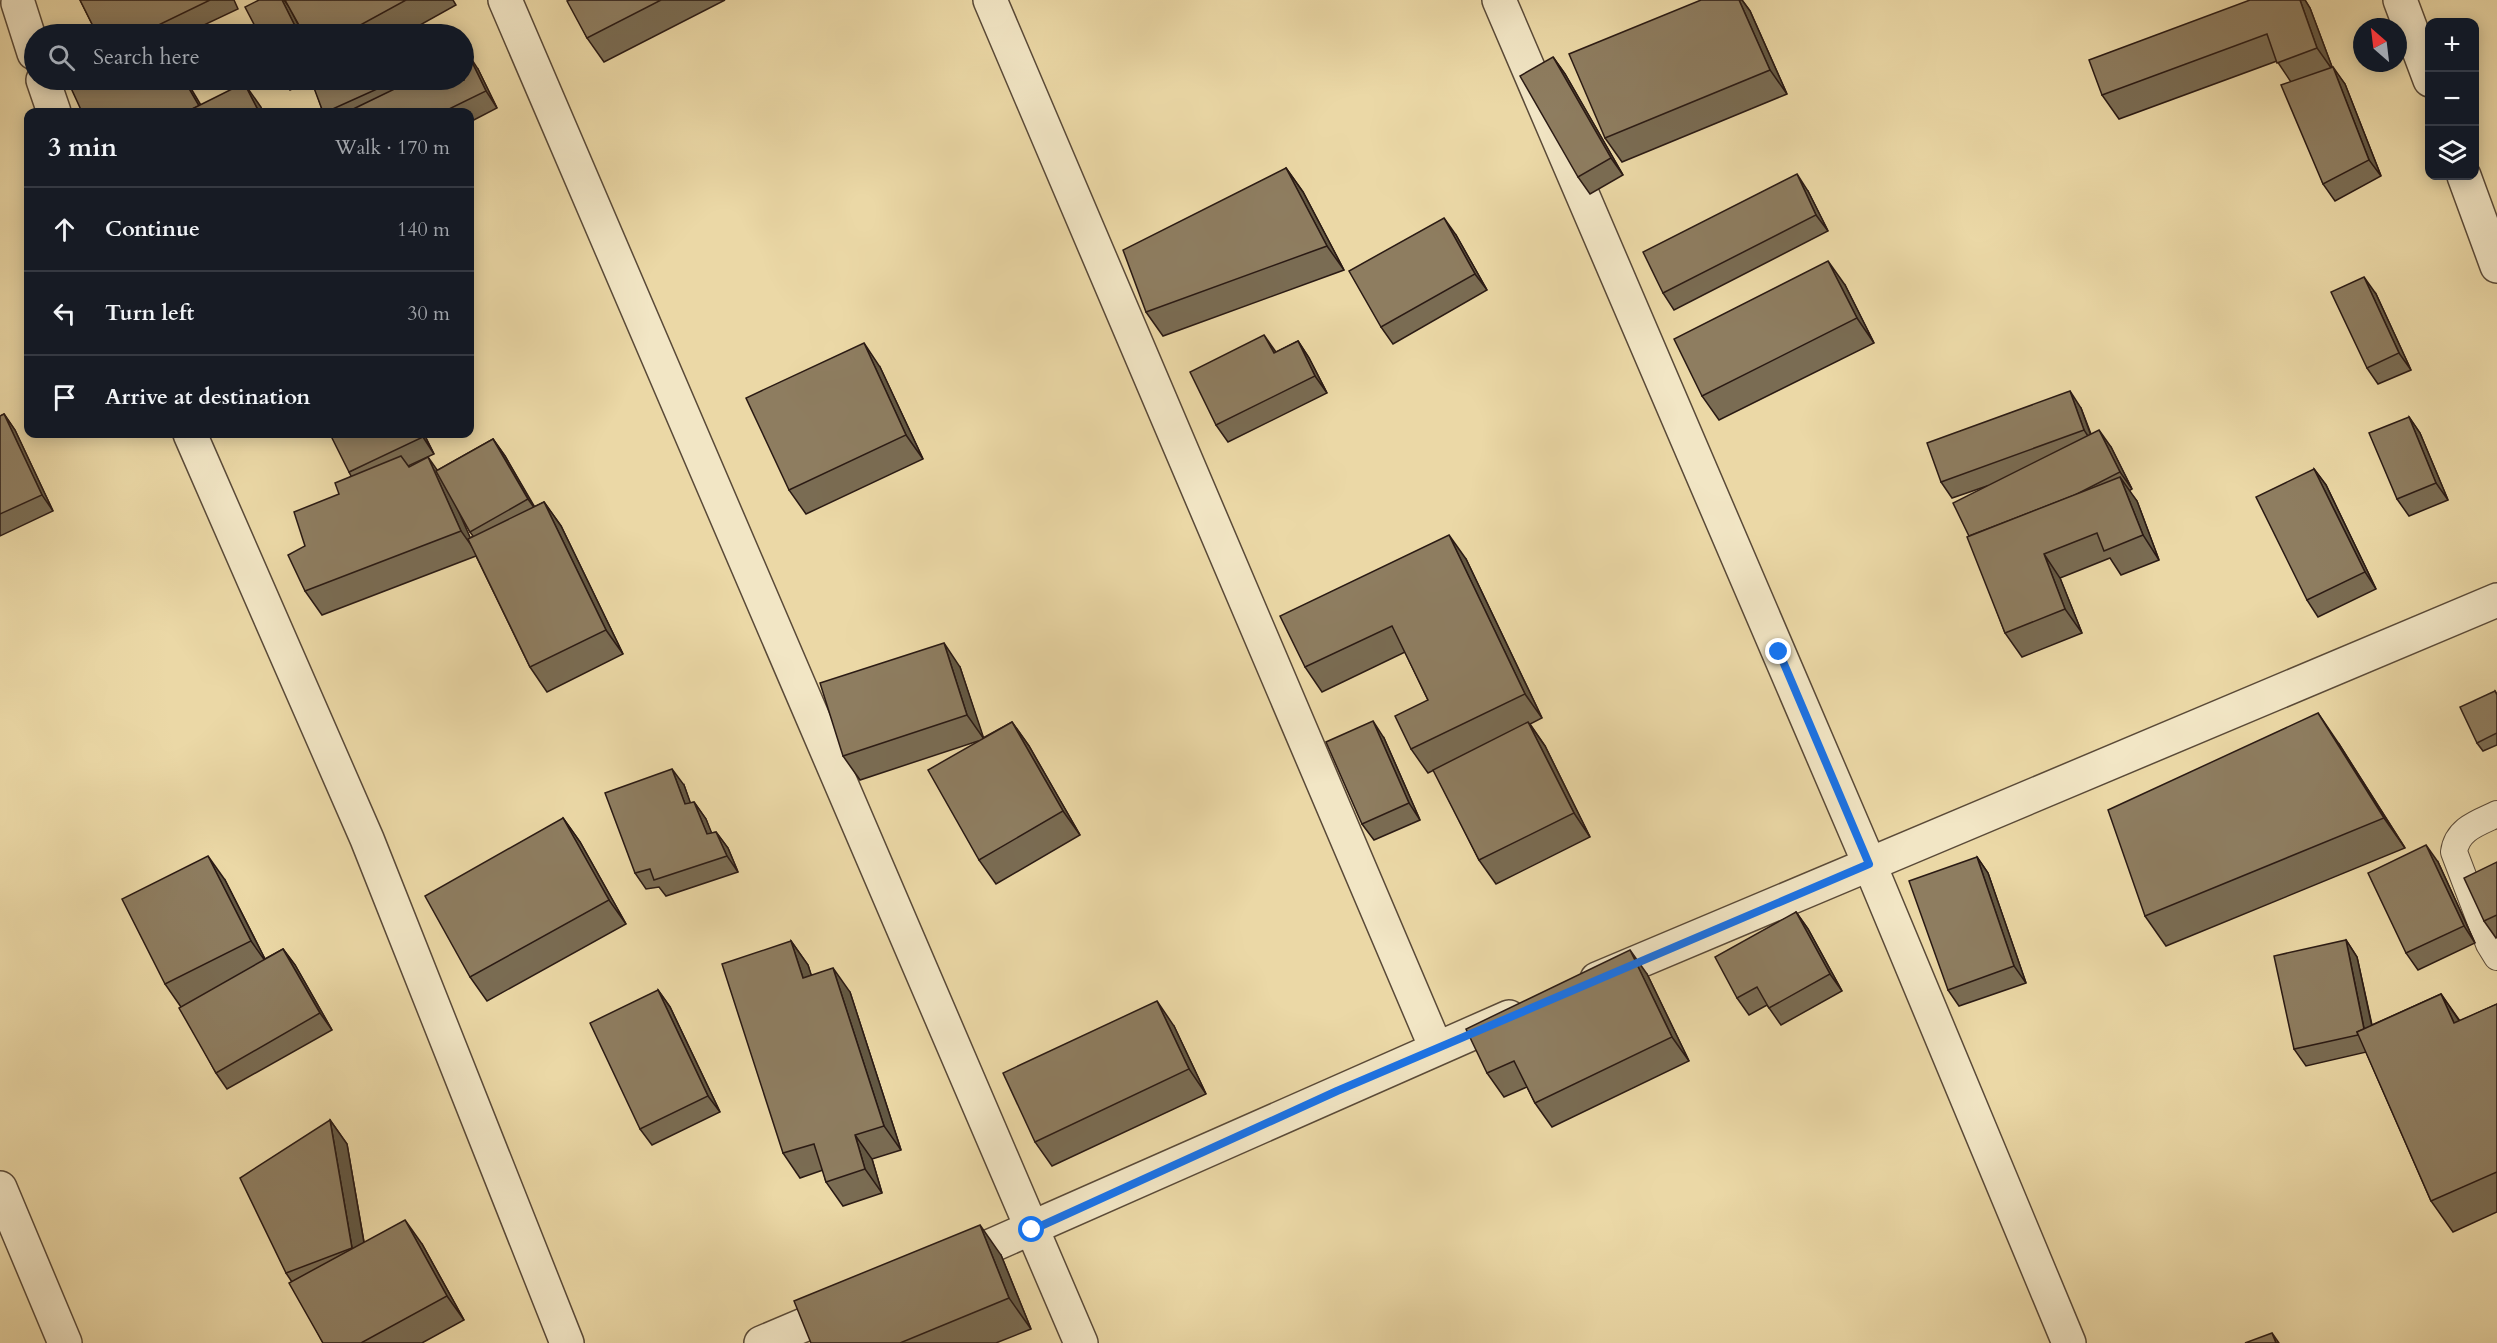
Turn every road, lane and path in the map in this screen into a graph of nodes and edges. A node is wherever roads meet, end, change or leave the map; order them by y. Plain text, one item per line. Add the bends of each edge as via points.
1 (505, 0) edge
2 (990, 0) edge
3 (1499, 0) edge
4 (2405, 2) edge
5 (14, 4) edge
6 (24, 28) edge
7 (2427, 72) edge
8 (46, 90) edge
9 (53, 108) edge
10 (2465, 180) edge
11 (2497, 266) edge
12 (192, 438) edge
13 (2497, 600) edge
14 (2497, 814) edge
15 (1869, 864) junction
16 (2497, 957) edge
17 (1566, 993) edge
18 (1534, 1007) edge
19 (1436, 1048) junction
20 (0, 1188) edge
21 (1032, 1230) junction
22 (924, 1275) edge
23 (869, 1298) edge
24 (64, 1343) edge
25 (567, 1343) edge
26 (761, 1343) edge
27 (1081, 1343) edge
28 (2069, 1343) edge

1 - 21 street
2 - 19 street
3 - 15 street
4 - 7 street
5 - 6 street
8 - 9 street
10 - 11 street
12 - 25 street via 367,839
13 - 15 street
14 - 16 lane via 2467,828 2456,841 2454,852
15 - 17 street
15 - 28 street
18 - 19 street
19 - 21 street
20 - 24 street
21 - 22 street
21 - 27 street
23 - 26 street

